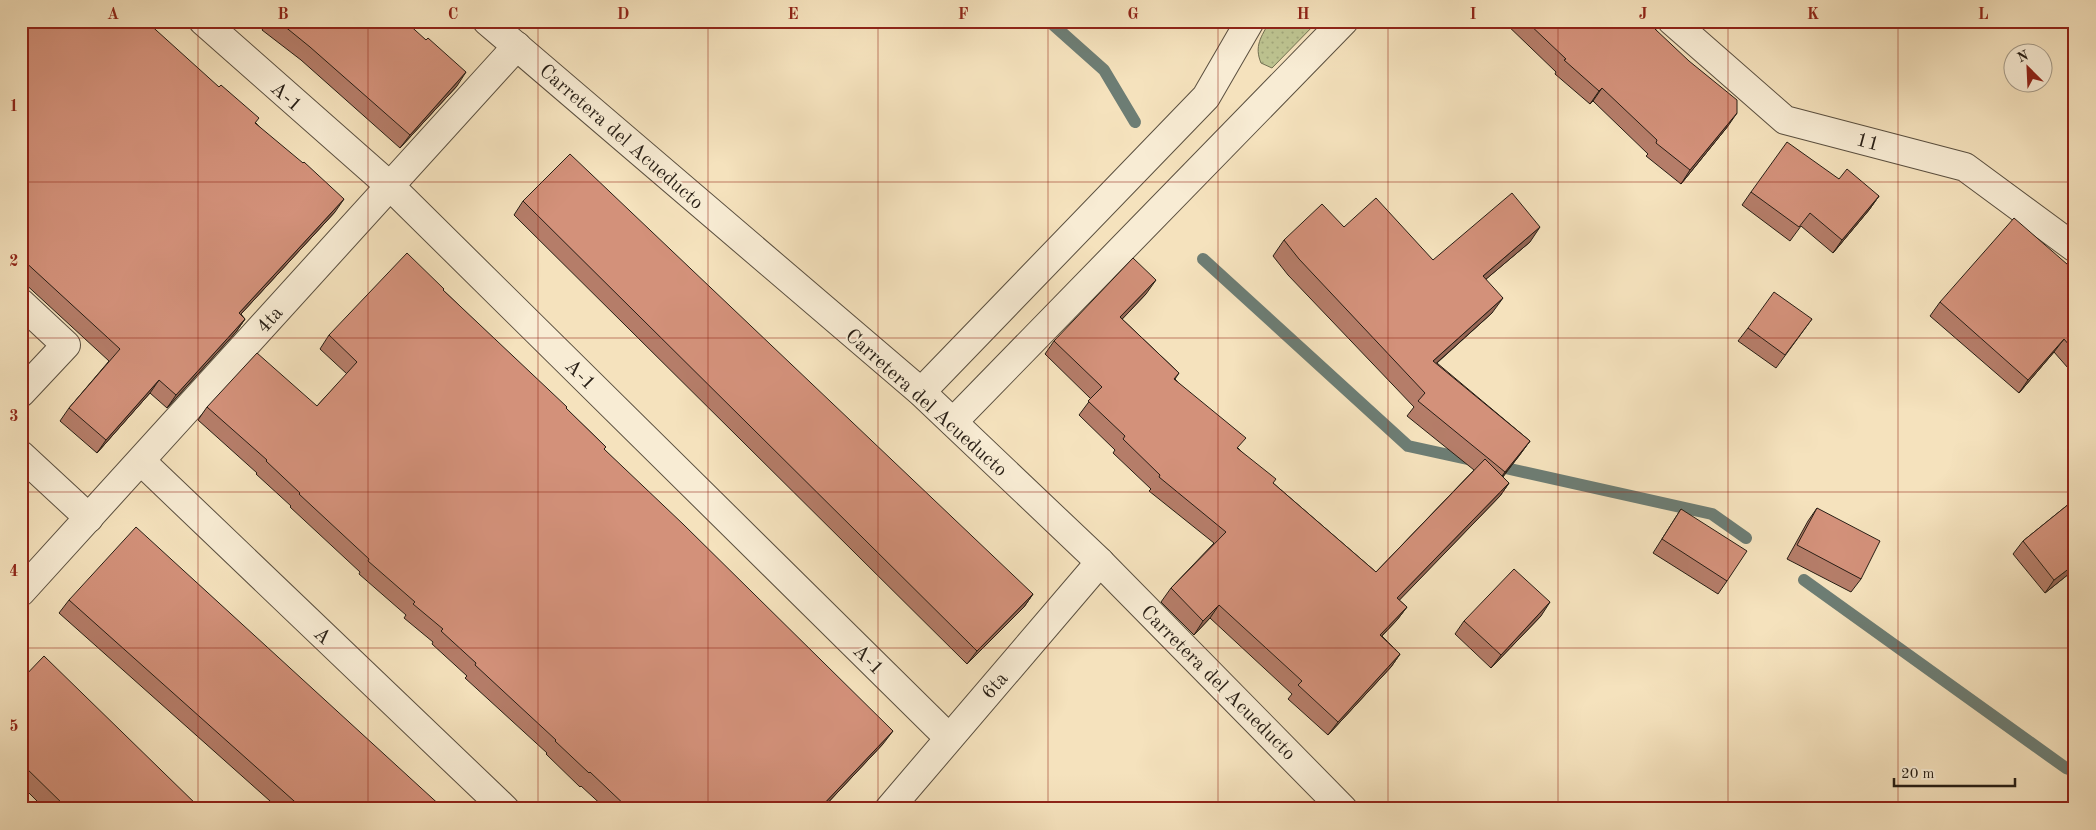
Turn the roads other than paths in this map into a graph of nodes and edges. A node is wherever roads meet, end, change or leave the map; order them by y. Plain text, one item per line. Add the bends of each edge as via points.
1 (203, 21) edge
2 (487, 21) edge
3 (1250, 21) edge
4 (1344, 21) edge
5 (1672, 21) edge
6 (517, 46) junction
7 (390, 186) junction
8 (2075, 248) edge
9 (21, 303) edge
10 (920, 392) junction
11 (21, 393) edge
12 (953, 422) junction
13 (21, 455) edge
14 (141, 461) junction
15 (89, 518) junction
16 (1100, 562) junction
17 (21, 592) edge
18 (949, 738) junction
19 (506, 809) edge
20 (889, 809) edge
21 (1344, 809) edge

1 - 7 street, A-1
2 - 6 street, Carretera del Acueducto
3 - 10 street via 1206,97
4 - 12 street
5 - 8 street, 11 via 1785,120 1965,166
6 - 7 street, 4ta
6 - 10 street, Carretera del Acueducto
7 - 14 street, 4ta
7 - 18 street, A-1
9 - 11 street via 66,345
10 - 12 street, Carretera del Acueducto
12 - 16 street, Carretera del Acueducto
13 - 15 street
14 - 15 street, 4ta
14 - 19 street, A
15 - 17 street, 4ta
16 - 18 street, 6ta
16 - 21 street, Carretera del Acueducto
18 - 20 street, 6ta

